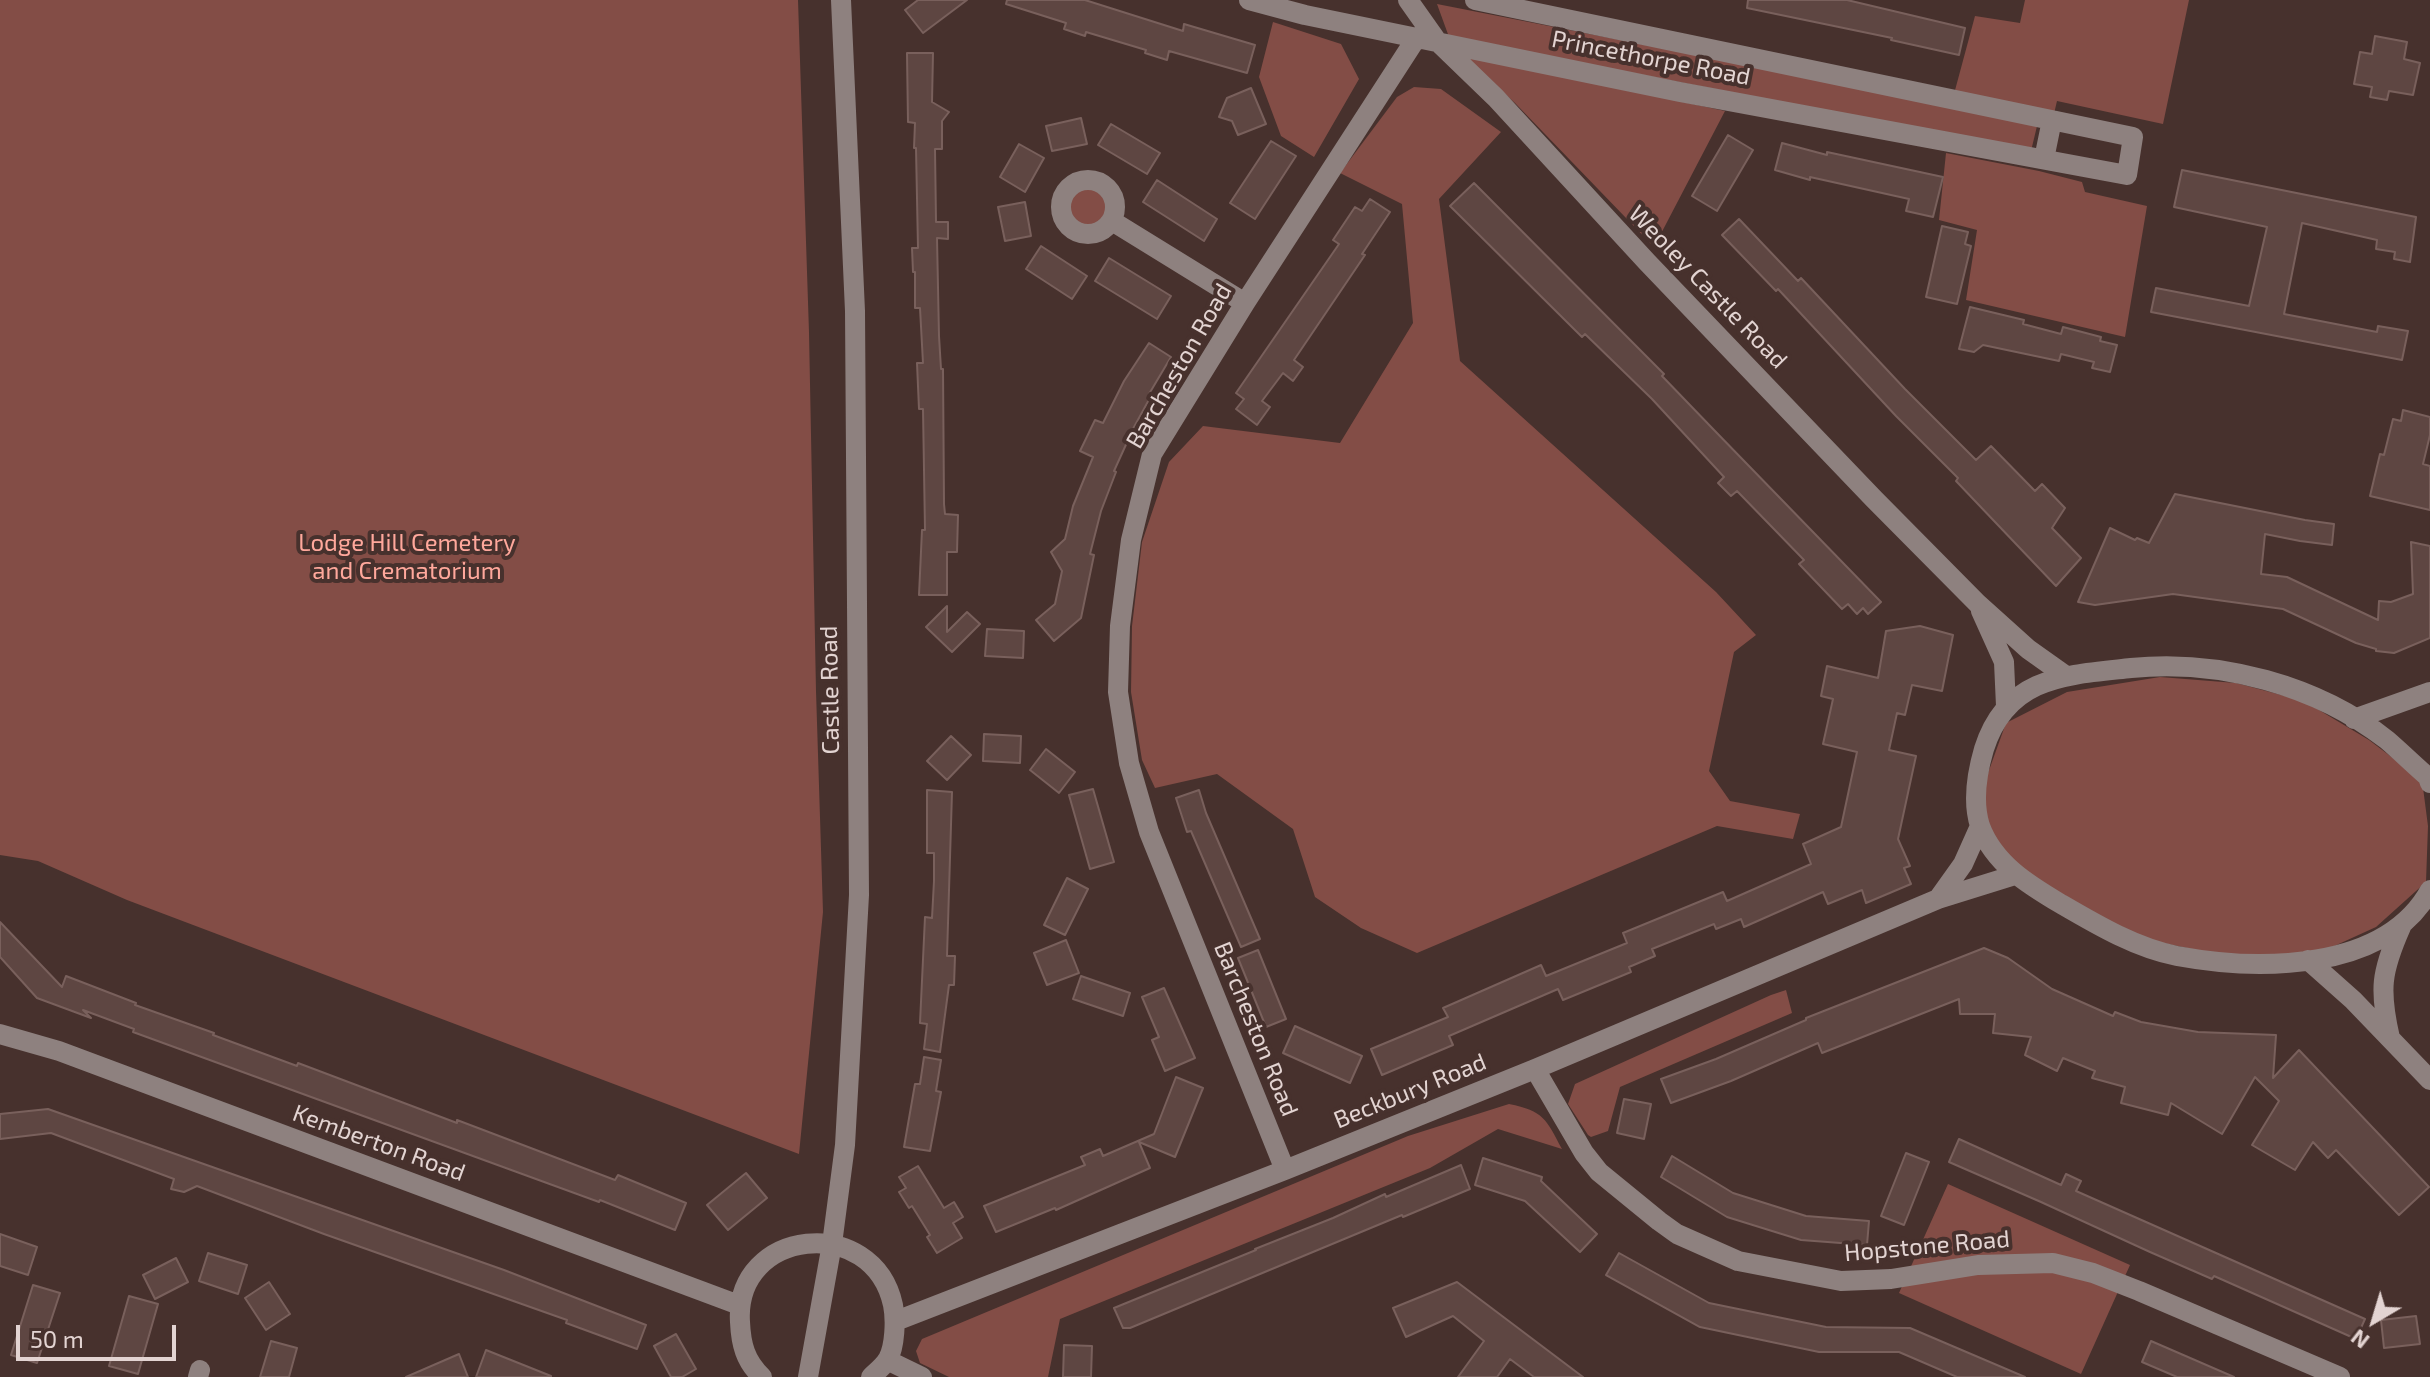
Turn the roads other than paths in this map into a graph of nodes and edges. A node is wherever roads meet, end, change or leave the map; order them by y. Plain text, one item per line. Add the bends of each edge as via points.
1 (841, 0) edge
2 (1249, 0) edge
3 (1408, 0) edge
4 (1475, 0) edge
5 (1427, 39) junction
6 (2052, 120) junction
7 (2044, 159) junction
8 (1112, 221) dead end
9 (1245, 303) junction
10 (1978, 604) junction
11 (2066, 676) junction
12 (2430, 692) edge
13 (2006, 706) junction
14 (2354, 719) junction
15 (2429, 775) edge
16 (1980, 826) junction
17 (2015, 875) junction
18 (2430, 890) edge
19 (1938, 899) junction
20 (2402, 924) junction
21 (2308, 960) junction
22 (0, 1034) edge
23 (2390, 1038) junction
24 (1535, 1069) junction
25 (2430, 1080) edge
26 (1285, 1170) junction
27 (832, 1244) junction
28 (739, 1305) junction
29 (896, 1321) junction
30 (887, 1360) junction
31 (762, 1377) edge
32 (808, 1377) edge
33 (871, 1377) edge
34 (922, 1377) edge
35 (2340, 1377) edge

1 - 27 street, Castle Road via 855,311 859,895 845,1145
2 - 5 street, Princethorpe Road
3 - 5 street, Weoley Castle Road
4 - 6 street, Princethorpe Road
5 - 7 street, Princethorpe Road
5 - 9 street, Barcheston Road
5 - 10 street, Weoley Castle Road via 1496,98
6 - 7 street
6 - 7 street, Princethorpe Road via 2133,137 2127,175
8 - 9 street
9 - 26 street, Barcheston Road via 1152,454 1131,540 1118,692 1129,763 1149,832
10 - 11 street, Weoley Castle Road
10 - 13 street, Weoley Castle Road via 2004,662
11 - 13 street via 2026,690
11 - 14 street via 2165,665 2249,675 2310,696
12 - 14 street
13 - 16 street via 1978,771
14 - 15 street
16 - 17 street
16 - 19 street via 1963,864
17 - 19 street, Beckbury Road
17 - 21 street via 2118,936 2175,956 2253,964
18 - 20 street
19 - 24 street, Beckbury Road
20 - 21 street via 2350,953
20 - 23 street via 2387,957 2382,990
21 - 23 street
22 - 28 street, Kemberton Road via 74,1056
23 - 25 street
24 - 26 street, Beckbury Road
24 - 35 street, Hopstone Road via 1599,1172 1677,1234 1738,1261 1841,1281 1978,1265 2053,1263 2105,1277
26 - 29 street, Beckbury Road
27 - 28 street via 798,1244 772,1255 751,1276
27 - 29 street via 870,1262 889,1289
27 - 32 street, Castle Road
28 - 31 street via 741,1344
29 - 30 street
30 - 33 street
30 - 34 street

